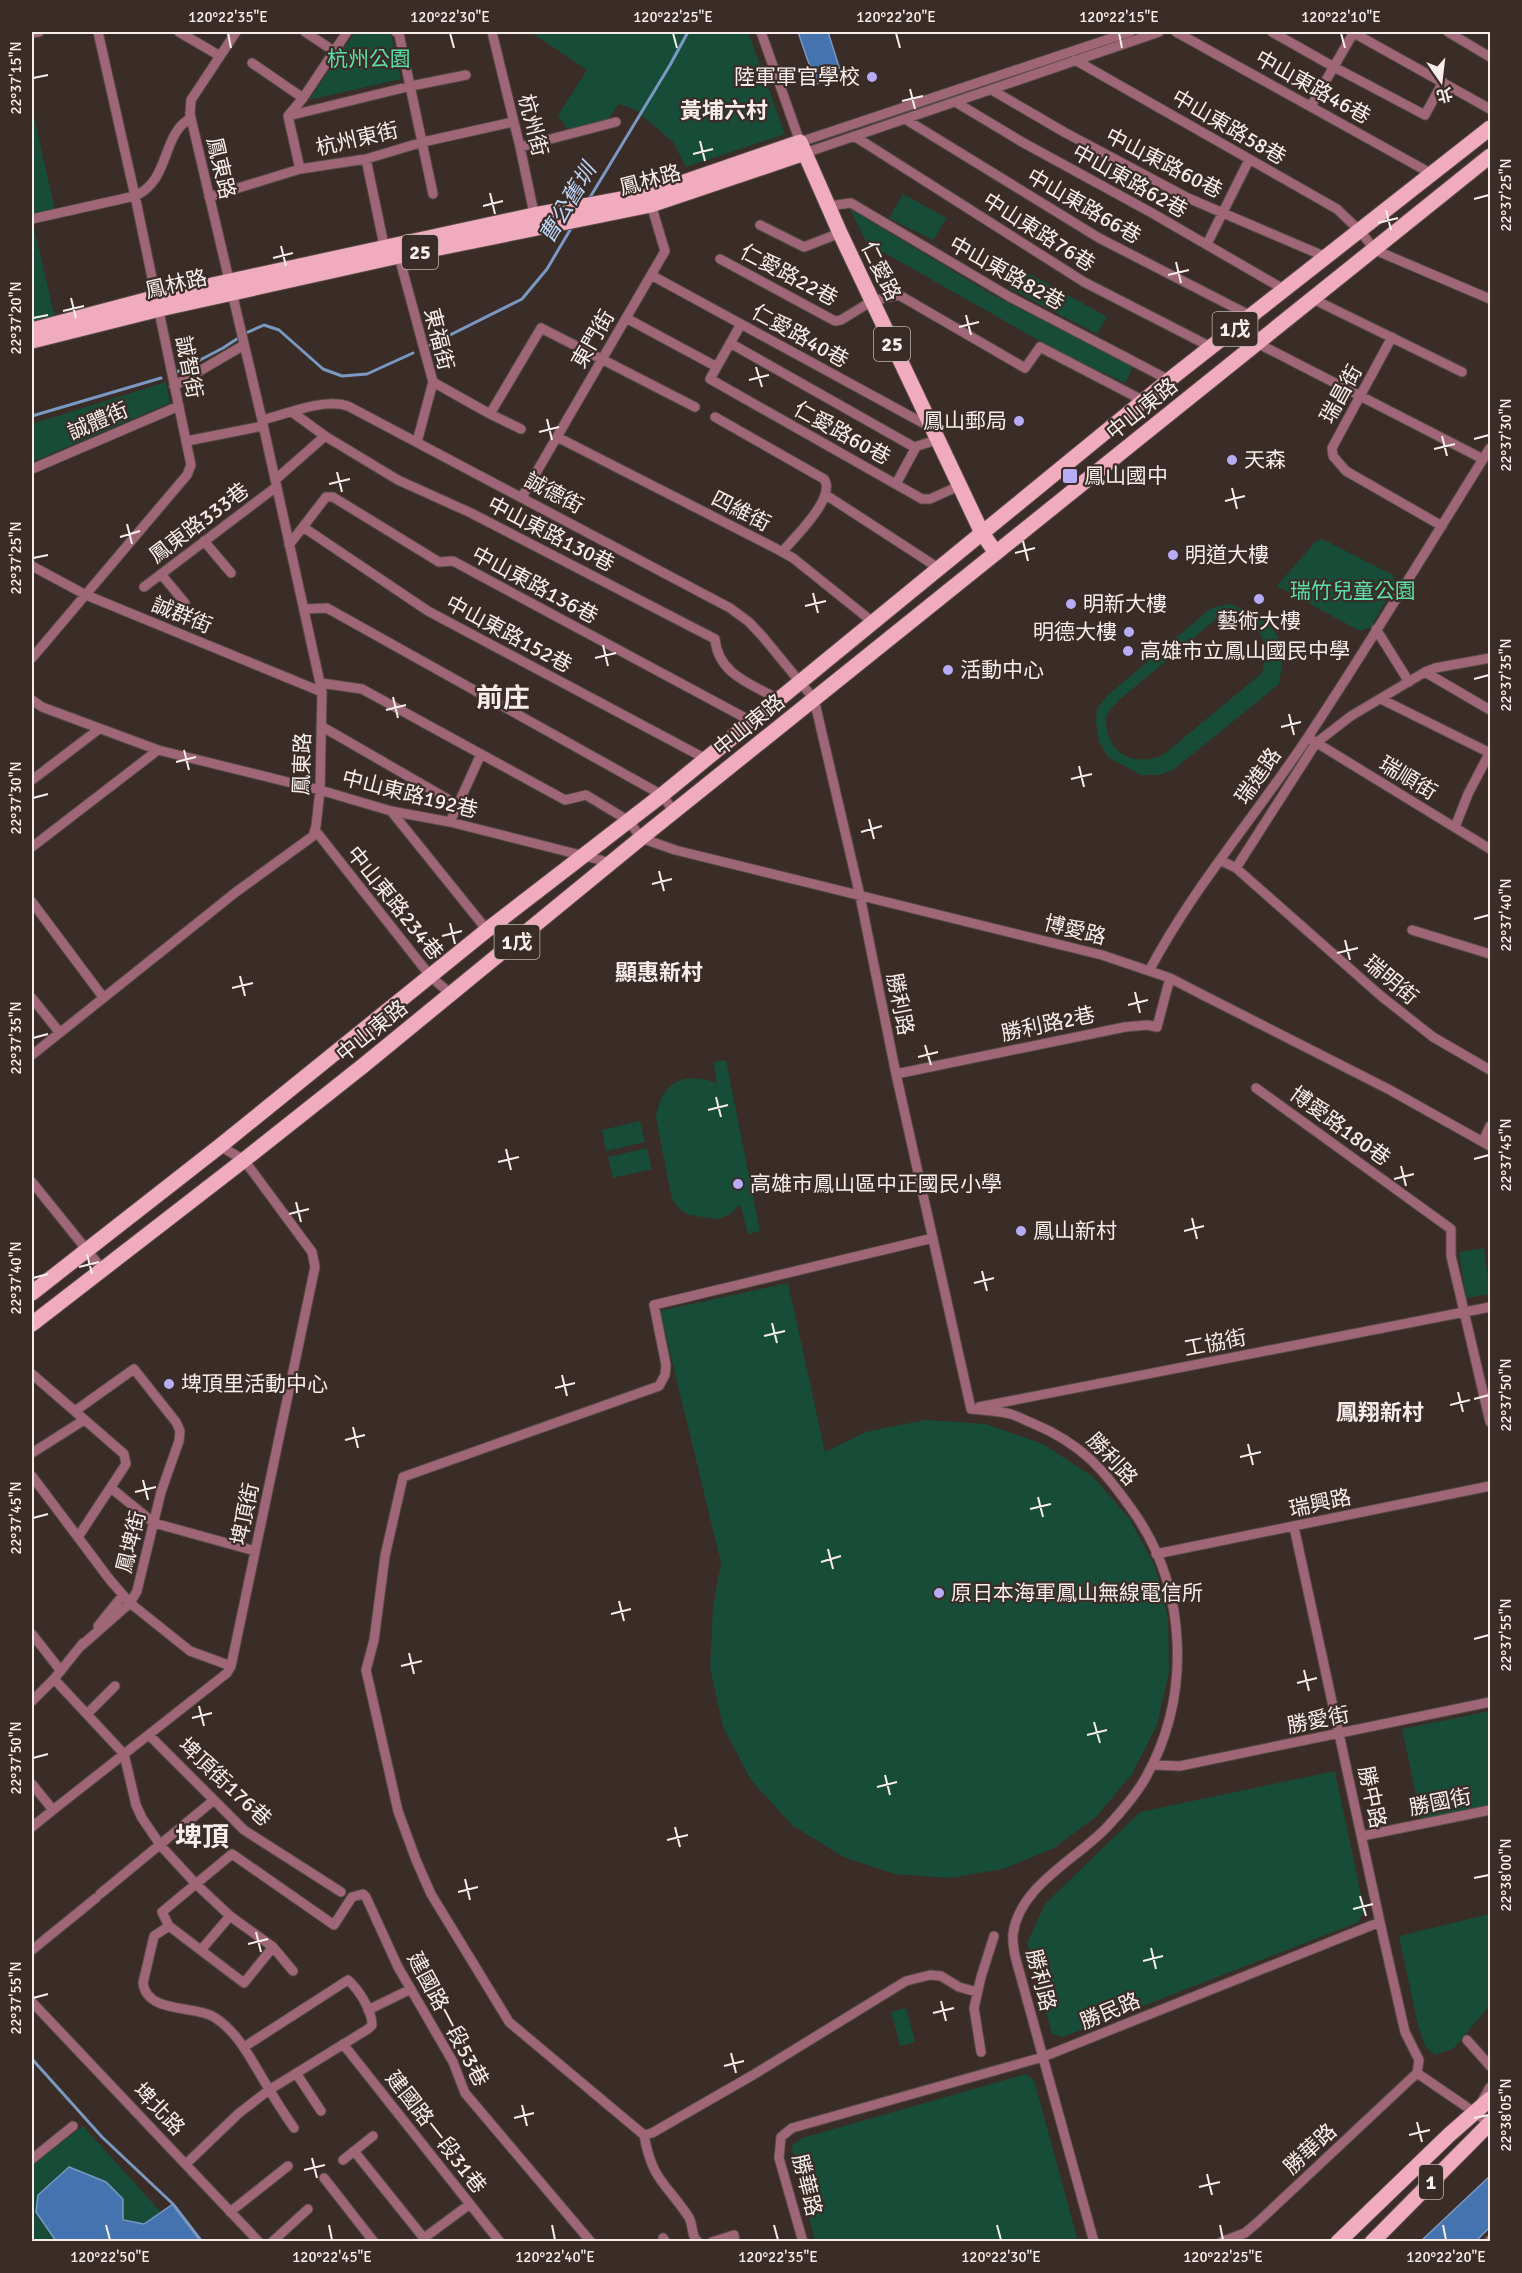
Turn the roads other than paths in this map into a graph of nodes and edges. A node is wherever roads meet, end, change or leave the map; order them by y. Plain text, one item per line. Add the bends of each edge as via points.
1 (39, 32) edge
2 (98, 32) edge
3 (179, 32) edge
4 (236, 32) edge
5 (304, 32) edge
6 (347, 32) edge
7 (410, 32) edge
8 (492, 32) edge
9 (761, 32) edge
10 (1130, 32) edge
11 (1159, 32) edge
12 (1176, 32) edge
13 (1272, 32) edge
14 (1353, 32) edge
15 (1448, 32) edge
16 (32, 33) edge
17 (397, 33) edge
18 (334, 51) junction
19 (220, 56) junction
20 (1491, 57) edge
21 (1075, 60) junction
22 (252, 63) dead end
23 (1334, 67) junction
24 (466, 75) dead end
25 (1443, 82) junction
26 (411, 86) junction
27 (992, 90) junction
28 (303, 98) junction
29 (957, 103) junction
30 (1311, 106) junction
31 (1491, 109) edge
32 (288, 116) junction
33 (191, 118) junction
34 (905, 119) junction
35 (513, 122) junction
36 (616, 122) dead end
37 (1491, 128) edge
38 (854, 136) junction
39 (423, 142) junction
40 (520, 147) junction
41 (802, 148) junction
42 (1491, 156) edge
43 (366, 159) junction
44 (1249, 160) junction
45 (300, 169) junction
46 (1432, 174) junction
47 (433, 194) dead end
48 (135, 196) junction
49 (209, 197) junction
50 (650, 199) junction
51 (828, 206) junction
52 (1222, 212) junction
53 (32, 219) edge
54 (536, 221) junction
55 (760, 225) dead end
56 (1360, 231) junction
57 (840, 233) junction
58 (1207, 244) junction
59 (1375, 250) junction
60 (392, 252) junction
61 (1326, 257) junction
62 (720, 259) dead end
63 (651, 275) junction
64 (230, 288) junction
65 (1285, 290) junction
66 (1313, 299) junction
67 (1491, 299) edge
68 (872, 300) junction
69 (158, 303) junction
70 (1251, 316) junction
71 (626, 318) junction
72 (741, 324) junction
73 (32, 330) edge
74 (1392, 337) junction
75 (32, 341) edge
76 (730, 343) junction
77 (1257, 343) junction
78 (244, 345) junction
79 (1210, 347) junction
80 (603, 358) junction
81 (717, 367) junction
82 (1462, 372) dead end
83 (1169, 380) junction
84 (433, 382) junction
85 (174, 386) junction
86 (1360, 396) junction
87 (1144, 401) junction
88 (179, 406) junction
89 (695, 407) dead end
90 (292, 412) junction
91 (490, 414) junction
92 (715, 417) dead end
93 (263, 423) junction
94 (521, 429) dead end
95 (935, 434) junction
96 (325, 436) junction
97 (557, 438) junction
98 (187, 441) junction
99 (417, 442) junction
100 (916, 447) junction
101 (1491, 447) edge
102 (1484, 459) junction
103 (32, 469) edge
104 (276, 484) junction
105 (896, 484) junction
106 (959, 486) junction
107 (826, 495) junction
108 (522, 497) junction
109 (1442, 525) junction
110 (303, 527) junction
111 (982, 533) junction
112 (204, 541) junction
113 (290, 545) junction
114 (782, 552) junction
115 (996, 553) junction
116 (32, 566) edge
117 (940, 569) junction
118 (231, 573) dead end
119 (161, 574) junction
120 (144, 587) dead end
121 (86, 595) junction
122 (185, 603) dead end
123 (305, 609) junction
124 (874, 623) junction
125 (1376, 629) junction
126 (32, 658) edge
127 (1491, 658) edge
128 (1425, 672) junction
129 (800, 681) junction
130 (1409, 682) junction
131 (322, 687) junction
132 (778, 699) junction
133 (814, 699) junction
134 (1381, 699) junction
135 (32, 700) edge
136 (1491, 710) edge
137 (751, 721) junction
138 (321, 726) junction
139 (99, 729) junction
140 (1307, 738) junction
141 (1316, 743) junction
142 (158, 750) junction
143 (481, 754) junction
144 (1489, 758) edge
145 (706, 759) junction
146 (32, 780) edge
147 (320, 790) junction
148 (662, 795) junction
149 (458, 805) junction
150 (391, 811) junction
151 (675, 813) junction
152 (628, 821) junction
153 (450, 822) junction
154 (1455, 827) junction
155 (315, 830) junction
156 (641, 838) junction
157 (32, 847) edge
158 (1491, 849) edge
159 (582, 855) junction
160 (1220, 860) junction
161 (612, 863) junction
162 (1236, 868) junction
163 (860, 896) junction
164 (32, 902) edge
165 (487, 930) junction
166 (1412, 930) dead end
167 (1491, 954) edge
168 (1149, 971) junction
169 (431, 976) junction
170 (1170, 978) junction
171 (451, 994) junction
172 (103, 997) junction
173 (32, 998) edge
174 (60, 1033) junction
175 (32, 1055) edge
176 (1491, 1070) edge
177 (896, 1074) junction
178 (1256, 1088) dead end
179 (1491, 1126) edge
180 (1487, 1143) edge
181 (220, 1146) junction
182 (244, 1160) junction
183 (32, 1182) edge
184 (933, 1238) junction
185 (87, 1251) junction
186 (103, 1270) junction
187 (32, 1293) edge
188 (1491, 1307) edge
189 (1466, 1312) junction
190 (32, 1324) edge
191 (32, 1374) edge
192 (971, 1408) junction
193 (75, 1411) junction
194 (84, 1420) junction
195 (1491, 1422) edge
196 (32, 1453) edge
197 (32, 1476) edge
198 (1491, 1486) edge
199 (111, 1488) junction
200 (154, 1523) junction
201 (1294, 1527) junction
202 (78, 1537) junction
203 (255, 1551) junction
204 (1156, 1554) junction
205 (123, 1595) junction
206 (130, 1603) junction
207 (32, 1634) edge
208 (81, 1646) junction
209 (231, 1666) junction
210 (57, 1675) junction
211 (115, 1686) dead end
212 (32, 1701) edge
213 (1491, 1702) edge
214 (87, 1714) junction
215 (1340, 1734) junction
216 (149, 1735) junction
217 (123, 1754) junction
218 (1152, 1765) junction
219 (32, 1784) edge
220 (214, 1800) junction
221 (53, 1809) junction
222 (1491, 1810) edge
223 (32, 1827) edge
224 (1362, 1836) junction
225 (161, 1846) junction
226 (196, 1884) junction
227 (341, 1892) dead end
228 (230, 1916) junction
229 (1380, 1922) junction
230 (169, 1926) junction
231 (994, 1936) dead end
232 (273, 1947) junction
233 (32, 1950) edge
234 (201, 1950) junction
235 (293, 1971) dead end
236 (411, 1989) junction
237 (977, 1992) junction
238 (32, 2002) edge
239 (368, 2010) junction
240 (1467, 2040) dead end
241 (343, 2044) junction
242 (244, 2047) junction
243 (981, 2052) dead end
244 (1043, 2057) junction
245 (1491, 2066) edge
246 (296, 2073) junction
247 (1417, 2073) junction
248 (1491, 2087) edge
249 (269, 2090) junction
250 (1491, 2099) edge
251 (321, 2111) dead end
252 (1474, 2113) junction
253 (1490, 2123) edge
254 (73, 2126) dead end
255 (294, 2128) dead end
256 (644, 2135) junction
257 (373, 2136) dead end
258 (781, 2137) joint
259 (354, 2151) junction
260 (32, 2159) edge
261 (343, 2160) dead end
262 (186, 2164) junction
263 (288, 2166) dead end
264 (324, 2178) dead end
265 (470, 2204) junction
266 (308, 2209) dead end
267 (230, 2212) junction
268 (735, 2238) edge
269 (425, 2240) edge
270 (259, 2241) edge
271 (272, 2241) edge
272 (374, 2241) edge
273 (500, 2241) edge
274 (591, 2241) edge
275 (698, 2241) edge
276 (712, 2241) edge
277 (803, 2241) edge
278 (1094, 2241) edge
279 (1221, 2241) edge
280 (1338, 2241) edge
281 (1372, 2241) edge

1 - 16 street
2 - 48 street, 誠智街
3 - 19 street
4 - 19 street, 鳳東路
5 - 18 street
6 - 18 street
7 - 17 street
8 - 35 street, 杭州街
9 - 41 street, 仁愛路
10 - 41 street, 鳳林路 / 25
11 - 21 street, 鳳林路 / 25
12 - 30 street, 中山東路46巷
13 - 23 street
14 - 23 street
14 - 25 street
15 - 20 street
17 - 26 street
18 - 28 street
19 - 33 street, 鳳東路 via 191,100
21 - 27 street, 鳳林路 / 25
21 - 44 street, 中山東路58巷
22 - 28 street
23 - 25 street via 1425,115
23 - 30 street
24 - 26 street
25 - 31 street
26 - 32 street
26 - 39 street
27 - 29 street, 鳳林路 / 25
27 - 52 street, 中山東路60巷 via 1074,138
28 - 32 street
29 - 34 street, 鳳林路 / 25
29 - 58 street, 中山東路62巷
30 - 46 street, 中山東路46巷
32 - 45 street
33 - 48 street via 178,127 152,186
33 - 49 street, 鳳東路
34 - 38 street, 鳳林路 / 25
34 - 70 street, 中山東路66巷 via 1099,238
35 - 39 street, 杭州東街
35 - 40 street, 杭州街
36 - 40 street
37 - 46 main road, 中山東路 / 1戊
38 - 41 street, 鳳林路 / 25
38 - 79 street, 中山東路76巷 via 1084,282
39 - 43 street, 杭州東街
39 - 47 street
40 - 54 street, 杭州街
41 - 50 main road, 鳳林路 / 25
41 - 51 main road, 仁愛路 / 25
42 - 59 main road, 中山東路 / 1戊
43 - 45 street, 杭州東街
43 - 60 street, 東福街
44 - 52 street
44 - 56 street, 中山東路58巷 via 1337,209
45 - 49 street, 杭州東街
46 - 56 main road, 中山東路 / 1戊
48 - 53 street
48 - 69 street, 誠智街
49 - 64 street, 鳳東路
50 - 54 main road, 鳳林路 / 25
50 - 63 street, 東門街 via 665,251
51 - 57 main road, 仁愛路 / 25
51 - 83 street, 中山東路82巷 via 851,203 1010,297
52 - 58 street
52 - 61 street, 中山東路60巷
54 - 60 main road, 鳳林路 / 25
55 - 57 street via 804,247
56 - 59 street
56 - 61 main road, 中山東路 / 1戊
57 - 68 main road, 仁愛路 / 25
58 - 65 street, 中山東路62巷
59 - 66 main road, 中山東路 / 1戊
59 - 67 street
60 - 64 main road, 鳳林路 / 25
60 - 84 street, 東福街
61 - 65 main road, 中山東路 / 1戊
62 - 68 street, 仁愛路22巷 via 830,319 841,321
63 - 71 street, 東門街
63 - 72 street, 仁愛路40巷
64 - 69 main road, 鳳林路 / 25
64 - 78 street, 鳳東路
65 - 70 main road, 中山東路 / 1戊
66 - 74 street
66 - 77 main road, 中山東路 / 1戊
68 - 87 street via 899,295 1025,368 1040,347
68 - 95 main road, 仁愛路 / 25
69 - 73 main road, 鳳林路 / 25
69 - 75 main road, 鳳林路 / 25
69 - 85 street, 誠智街
70 - 79 main road, 中山東路 / 1戊
71 - 80 street, 東門街
71 - 81 street
72 - 76 street
72 - 95 street, 仁愛路40巷
74 - 82 street
74 - 86 street, 瑞昌街
76 - 81 street
76 - 100 street
77 - 86 street
77 - 115 main road, 中山東路 / 1戊
78 - 85 street
78 - 93 street, 鳳東路
79 - 83 main road, 中山東路 / 1戊
80 - 89 street
80 - 91 street via 541,328
80 - 97 street, 東門街
81 - 105 street, 仁愛路60巷 via 710,379
83 - 87 main road, 中山東路 / 1戊
84 - 91 street
84 - 99 street, 東福街
85 - 88 street, 誠智街
86 - 102 street
86 - 109 street, 瑞昌街 via 1332,448 1334,456 1346,471
87 - 111 main road, 中山東路 / 1戊
88 - 98 street, 誠智街
88 - 103 street, 誠體街
90 - 93 street, 誠德街
90 - 96 street, 中山東路130巷
90 - 99 street, 誠德街 via 339,404
91 - 94 street
92 - 107 street via 824,479 828,484
93 - 98 street, 誠德街
93 - 104 street, 鳳東路
95 - 100 street
95 - 106 main road, 仁愛路 / 25
96 - 104 street, 鳳東路333巷
96 - 132 street, 中山東路130巷 via 398,480 471,513 715,639 719,659 735,675
97 - 108 street, 東門街
97 - 114 street, 四維街
98 - 121 street, 誠智街 via 191,465 187,475
99 - 108 street, 誠德街
100 - 105 street
101 - 102 street, 瑞進路
102 - 109 street, 瑞進路
104 - 112 street, 鳳東路333巷
104 - 113 street, 鳳東路
105 - 106 street, 仁愛路60巷 via 926,500
106 - 111 main road, 仁愛路 / 25
107 - 114 street, 四維街
107 - 117 street
108 - 129 street, 誠德街 via 730,608 749,622
109 - 125 street, 瑞進路
110 - 113 street, 中山東路136巷
110 - 137 street, 中山東路136巷 via 326,497 333,496 439,562 453,561
110 - 145 street, 中山東路152巷 via 428,611
111 - 115 main road, 仁愛路 / 25
111 - 117 main road, 中山東路 / 1戊
112 - 118 street
112 - 119 street, 鳳東路333巷
113 - 123 street, 鳳東路
114 - 124 street
115 - 133 main road, 中山東路 / 1戊
116 - 121 street, 誠群街
117 - 124 main road, 中山東路 / 1戊
119 - 120 street, 鳳東路333巷
119 - 122 street
121 - 126 street, 誠智街
121 - 131 street, 誠群街
123 - 131 street, 鳳東路
123 - 148 street via 327,608
124 - 129 main road, 中山東路 / 1戊
125 - 130 street
125 - 140 street, 瑞進路
127 - 128 street
128 - 130 street
128 - 136 street
129 - 132 main road, 中山東路 / 1戊
129 - 133 street, 勝利路
130 - 134 street
131 - 138 street, 鳳東路
131 - 143 street, 誠群街 via 362,689
132 - 137 main road, 中山東路 / 1戊
133 - 151 main road, 中山東路 / 1戊
133 - 163 street, 勝利路
134 - 141 street
134 - 144 street
135 - 139 street, 中山東路192巷
137 - 145 main road, 中山東路 / 1戊
138 - 147 street, 鳳東路
138 - 149 street
139 - 142 street, 中山東路192巷
139 - 146 street
140 - 141 street, 瑞順街
140 - 160 street, 瑞進路
141 - 154 street, 瑞順街
141 - 162 street
142 - 147 street, 中山東路192巷
142 - 157 street
143 - 149 street
143 - 152 street, 誠群街 via 559,797 566,800 586,795
144 - 154 street
145 - 148 main road, 中山東路 / 1戊
147 - 150 street, 中山東路192巷
147 - 155 street, 鳳東路
148 - 151 street
148 - 152 main road, 中山東路 / 1戊
149 - 153 street
150 - 153 street, 中山東路192巷
150 - 165 street
151 - 156 main road, 中山東路 / 1戊
152 - 156 street
152 - 159 main road, 中山東路 / 1戊
153 - 159 street, 中山東路192巷
154 - 158 street, 瑞順街
155 - 169 street, 中山東路234巷
155 - 172 street via 313,836
156 - 161 main road, 中山東路 / 1戊
156 - 163 street, 博愛路
159 - 161 street, 中山東路192巷
159 - 165 main road, 中山東路 / 1戊
160 - 162 street, 瑞明街
160 - 168 street, 瑞進路
161 - 171 main road, 中山東路 / 1戊
162 - 176 street, 瑞明街 via 1381,996 1433,1037
163 - 168 street, 博愛路 via 1102,955
163 - 177 street, 勝利路
164 - 172 street
165 - 169 main road, 中山東路 / 1戊
166 - 167 street
168 - 170 street, 博愛路
169 - 171 street, 中山東路234巷
169 - 181 main road, 中山東路 / 1戊
170 - 177 street, 勝利路2巷 via 1157,1028 1147,1024 1125,1027
170 - 180 street, 博愛路
171 - 182 main road, 中山東路 / 1戊
172 - 174 street
173 - 174 street
174 - 175 street
177 - 184 street, 勝利路
178 - 189 street, 博愛路180巷 via 1450,1229 1451,1256
179 - 180 street
181 - 182 street, 埤頂街
181 - 185 main road, 中山東路 / 1戊
182 - 186 main road, 中山東路 / 1戊
182 - 203 street, 埤頂街 via 312,1252 315,1267
183 - 185 street
184 - 192 street, 勝利路
184 - 256 street via 654,1305 666,1365 658,1386 404,1477 385,1556 366,1670 398,1811 431,1894 509,2022
185 - 186 street
185 - 187 main road, 中山東路 / 1戊
186 - 190 main road, 中山東路 / 1戊
188 - 189 street, 工協街
189 - 192 street, 工協街
189 - 195 street
191 - 193 street
192 - 204 street, 勝利路 via 1011,1414 1072,1442 1118,1489 1141,1522
193 - 194 street
193 - 200 street, 鳳埤街 via 134,1369 176,1422 179,1441
194 - 196 street
194 - 199 street via 124,1454 126,1464
197 - 202 street
198 - 201 street, 瑞興路
199 - 200 street
199 - 202 street
200 - 203 street
200 - 206 street, 鳳埤街 via 141,1577
201 - 204 street, 瑞興路
201 - 215 street, 勝中路
202 - 205 street
203 - 209 street, 埤頂街
204 - 218 street, 勝利路 via 1173,1606 1178,1656 1169,1717
205 - 206 street
205 - 208 street, 鳳埤街
206 - 208 street, 鳳埤街
206 - 209 street via 190,1651
207 - 210 street
208 - 210 street, 鳳埤街
209 - 216 street
210 - 212 street, 鳳埤街
210 - 214 street
211 - 214 street
213 - 215 street, 勝愛街
214 - 217 street
215 - 218 street, 勝愛街 via 1180,1766
215 - 224 street, 勝中路
216 - 217 street
216 - 220 street, 埤頂街176巷
217 - 221 street
217 - 225 street via 139,1811
218 - 244 street, 勝利路 via 1113,1820 1039,1885 1016,1922 1015,1956
219 - 221 street
220 - 225 street
220 - 227 street, 埤頂街176巷 via 244,1830
221 - 223 street
222 - 224 street, 勝國街
224 - 229 street, 勝中路
225 - 226 street
225 - 233 street
226 - 228 street
226 - 230 street via 162,1912
226 - 236 street, 建國路一段53巷 via 232,1854 334,1925 352,1897 363,1894
228 - 232 street
228 - 234 street
229 - 244 street, 勝民路
229 - 247 street, 勝中路 via 1405,2032 1419,2061
230 - 234 street
230 - 242 street via 154,1936 143,1983 146,1991 162,2006 212,2015
231 - 237 street
232 - 234 street via 244,1983
232 - 235 street
236 - 239 street
236 - 274 street, 建國路一段53巷 via 453,2062 465,2093
237 - 243 street via 974,2008
237 - 256 street via 930,1975 906,1981 753,2075
238 - 262 street, 埤北路
239 - 241 street via 372,2025
239 - 242 street via 348,1980
240 - 245 street
241 - 246 street
241 - 265 street, 建國路一段31巷
242 - 249 street
244 - 258 street, 勝民路 via 792,2128
244 - 278 street, 勝利路
246 - 249 street
246 - 251 street
247 - 252 street
247 - 279 street, 勝華路 via 1258,2222 1245,2233
248 - 252 street
249 - 255 street
249 - 262 street
250 - 252 main road, 1
252 - 253 street
252 - 280 main road, 1
253 - 281 main road, 1
254 - 260 street
256 - 275 street via 653,2169 690,2218 693,2236
257 - 259 street
258 - 277 street, 勝華路 via 779,2158
259 - 261 street
259 - 269 street
262 - 267 street, 埤北路
263 - 267 street
264 - 272 street
265 - 269 street
265 - 273 street, 建國路一段31巷
266 - 271 street
267 - 270 street, 埤北路
268 - 276 street

